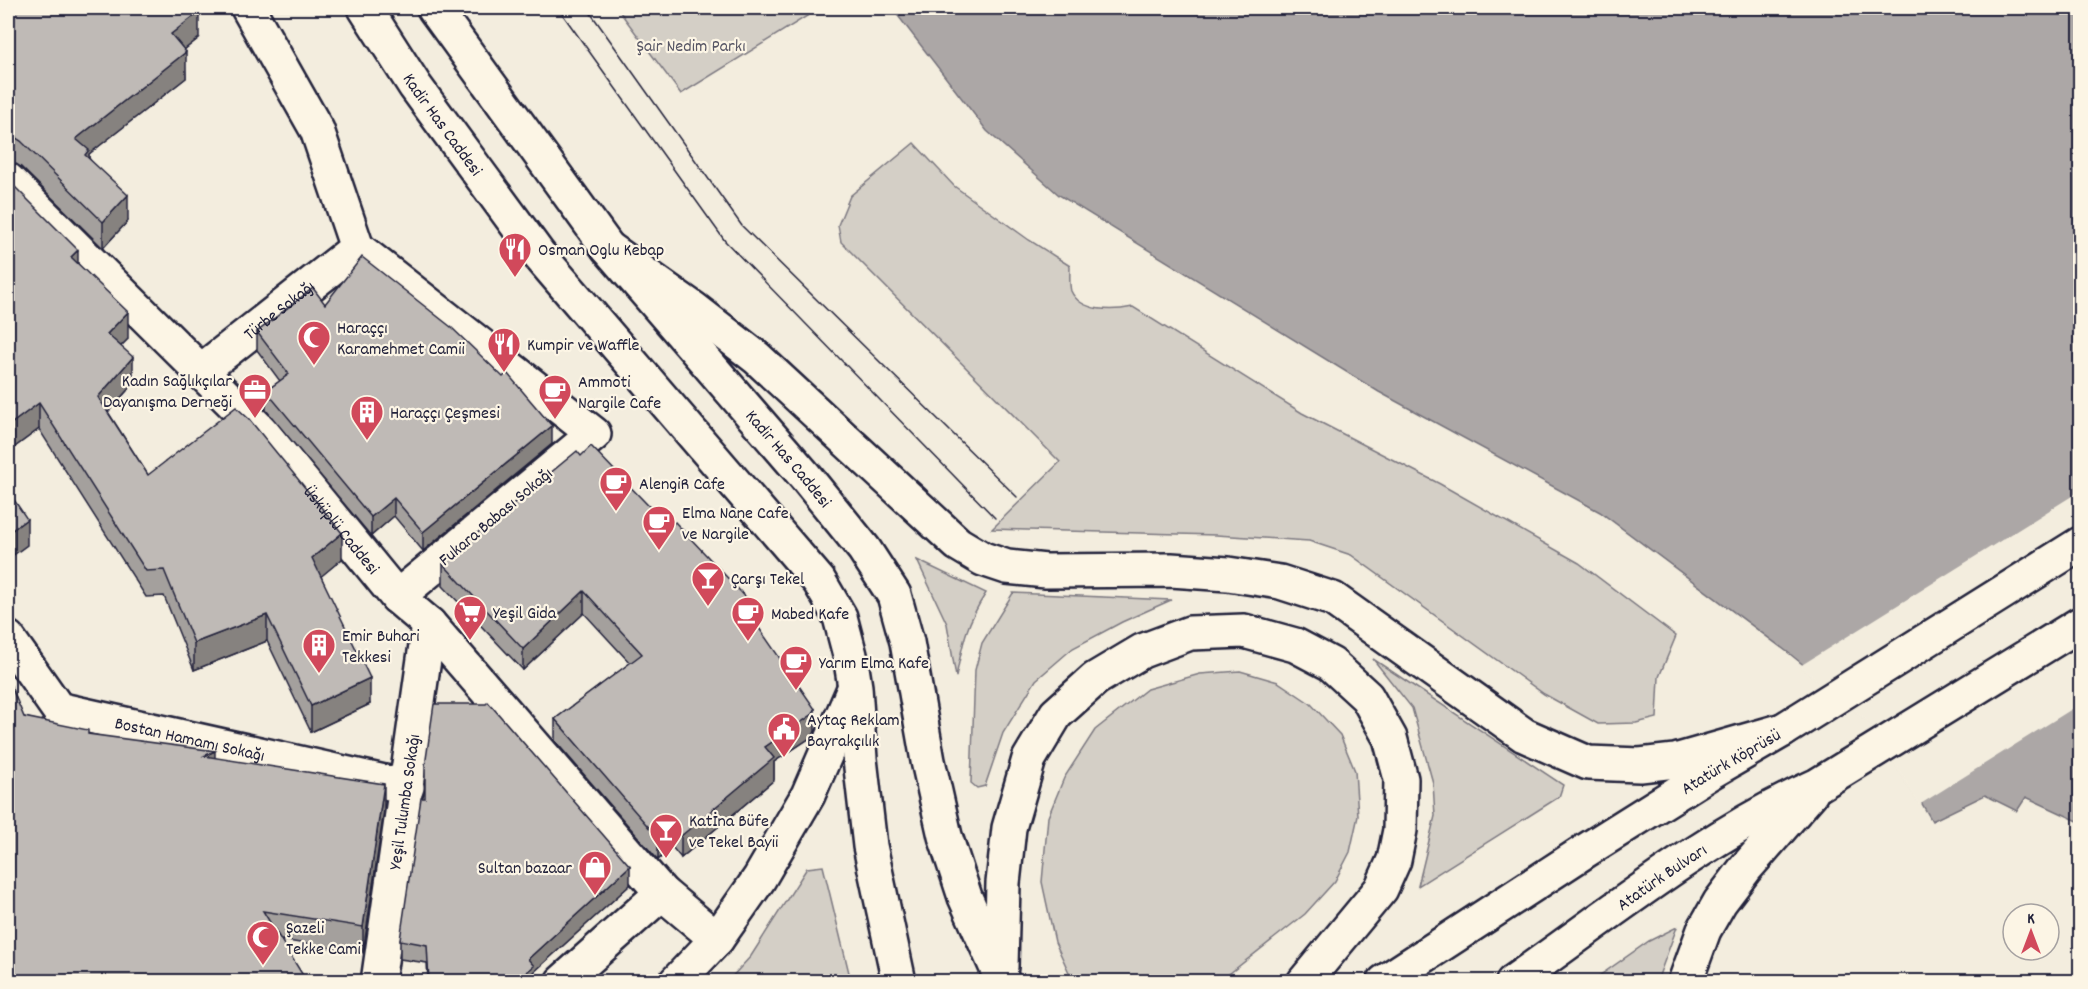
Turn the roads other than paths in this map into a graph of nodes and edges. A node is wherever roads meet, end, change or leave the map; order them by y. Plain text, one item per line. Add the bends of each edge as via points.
1 (248, 8) edge
2 (365, 8) edge
3 (434, 8) edge
4 (8, 180) edge
5 (357, 248) junction
6 (608, 248) junction
7 (201, 370) junction
8 (2080, 544) edge
9 (397, 597) junction
10 (429, 624) junction
11 (2080, 624) edge
12 (8, 638) edge
13 (855, 687) junction
14 (1783, 730) junction
15 (1818, 785) junction
16 (406, 787) junction
17 (662, 893) junction
18 (717, 939) junction
19 (1002, 978) edge
20 (378, 981) edge
21 (562, 981) edge
22 (676, 981) edge
23 (899, 981) edge
24 (1304, 981) edge
25 (1384, 981) edge
26 (1513, 981) edge
27 (1685, 981) edge

1 - 5 main road via 316,130
2 - 13 main road, Kadir Has Caddesi via 415,86 539,255 819,581 840,617
3 - 6 main road, Kadir Has Caddesi
4 - 7 main road, Üsküplü Caddesi
5 - 7 main road, Türbe Sokağı
5 - 9 main road, Fukara Babası Sokağı via 594,434
6 - 14 main road via 757,358 958,544 983,559 1007,567 1046,571 1171,570 1228,574 1280,582 1333,599 1524,735 1588,763 1640,765 1675,761
6 - 19 main road, Kadir Has Caddesi via 805,476 864,549 894,595 945,836 965,897
7 - 9 main road, Üsküplü Caddesi via 263,433
8 - 14 main road, Atatürk Köprüsü
9 - 10 main road, Üsküplü Caddesi
10 - 16 main road, Yeşil Tulumba Sokağı
10 - 17 main road, Üsküplü Caddesi
11 - 15 main road
12 - 16 main road, Bostan Hamamı Sokağı via 58,709
13 - 18 main road via 800,810
13 - 23 main road, Kadir Has Caddesi via 870,846
14 - 25 main road, Atatürk Köprüsü via 1585,850
15 - 26 main road, Atatürk Bulvarı via 1778,803 1685,861
15 - 27 main road via 1720,902 1704,930
16 - 20 main road, Yeşil Tulumba Sokağı
17 - 18 main road, Üsküplü Caddesi
17 - 21 main road
18 - 22 main road
19 - 24 main road via 1003,883 1009,828 1029,759 1056,714 1095,679 1142,651 1190,633 1244,631 1295,645 1331,664 1367,697 1390,738 1401,779 1400,830 1394,860 1381,889

